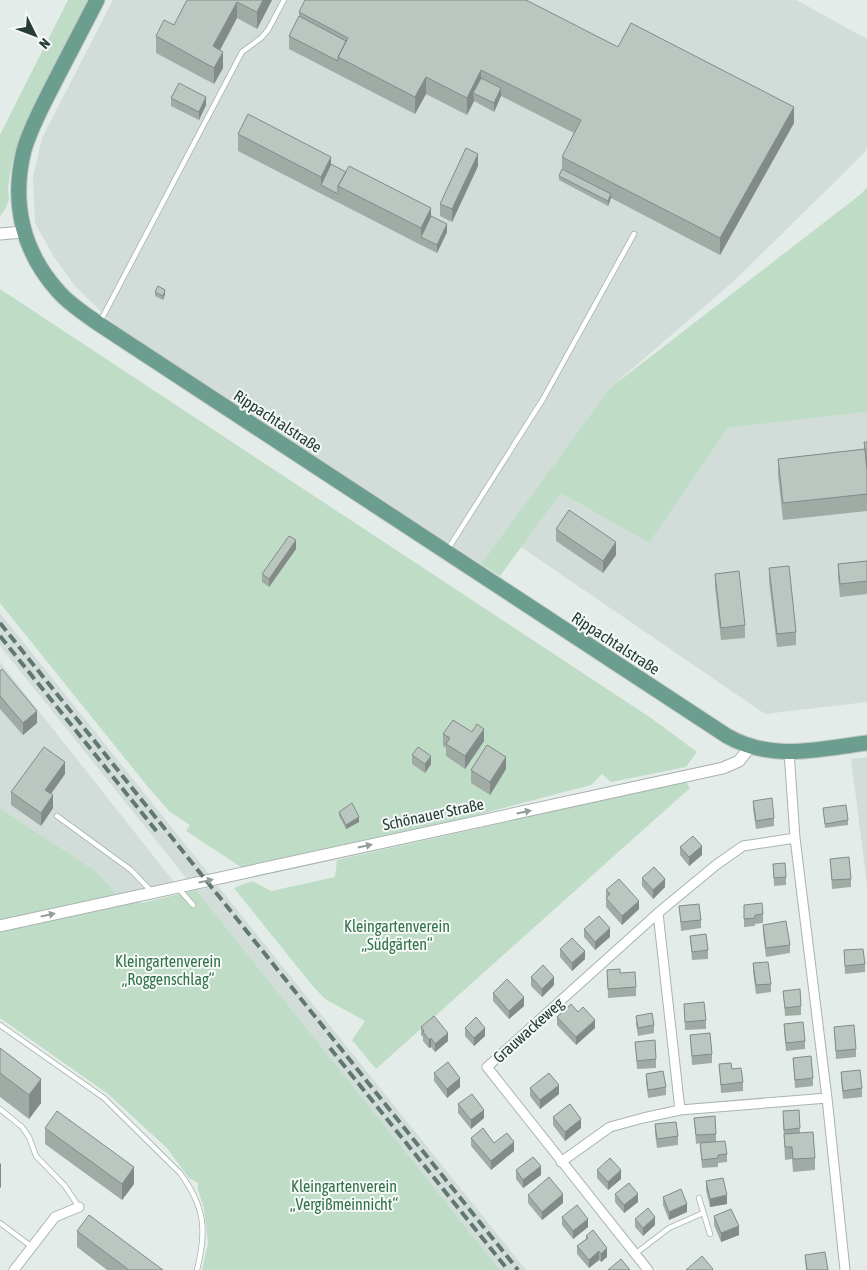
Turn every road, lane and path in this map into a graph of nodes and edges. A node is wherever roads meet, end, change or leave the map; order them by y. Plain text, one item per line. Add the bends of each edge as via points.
1 (97, 0) edge
2 (284, 0) edge
3 (23, 232) junction
4 (0, 234) edge
5 (634, 234) dead end
6 (100, 324) junction
7 (446, 552) junction
8 (867, 744) edge
9 (750, 747) junction
10 (789, 752) junction
11 (57, 816) dead end
12 (795, 838) junction
13 (178, 887) junction
14 (152, 892) junction
15 (193, 905) dead end
16 (658, 914) junction
17 (0, 926) edge
18 (0, 1025) edge
19 (827, 1098) junction
20 (0, 1109) edge
21 (680, 1110) junction
22 (561, 1162) junction
23 (699, 1198) dead end
24 (79, 1207) joint
25 (703, 1213) junction
26 (0, 1223) edge
27 (710, 1234) dead end
28 (32, 1247) junction
29 (635, 1254) junction
30 (14, 1270) edge
31 (197, 1270) edge
32 (648, 1270) edge
33 (845, 1270) edge

1 - 3 main road, Rippachtalstraße via 39,114 25,149 18,203
2 - 6 lane via 268,30 242,52
3 - 4 street
3 - 6 main road, Rippachtalstraße via 34,258 58,292
5 - 7 lane via 543,399
6 - 7 main road, Rippachtalstraße
7 - 9 main road, Rippachtalstraße via 704,722
8 - 10 main road
9 - 10 main road
13 -> 9 street, Schönauer Straße via 723,768 739,761
10 - 12 street
11 - 14 lane via 131,870
12 - 16 street, Grauwackeweg via 743,846
12 - 19 street
13 - 14 street, Schönauer Straße
13 - 15 lane
17 -> 14 street, Schönauer Straße
16 - 21 street
16 - 22 street, Grauwackeweg via 487,1067
18 - 31 lane via 104,1098 180,1173 190,1187 203,1227
19 - 21 street
19 - 33 street
20 - 24 lane via 22,1127 36,1156 65,1186
21 - 22 street via 610,1127
22 - 29 street, Grauwackeweg
23 - 25 lane
24 - 28 street via 54,1217
25 - 27 lane
25 - 29 lane via 669,1228
26 - 28 lane
28 - 30 street
29 - 32 street, Grauwackeweg

